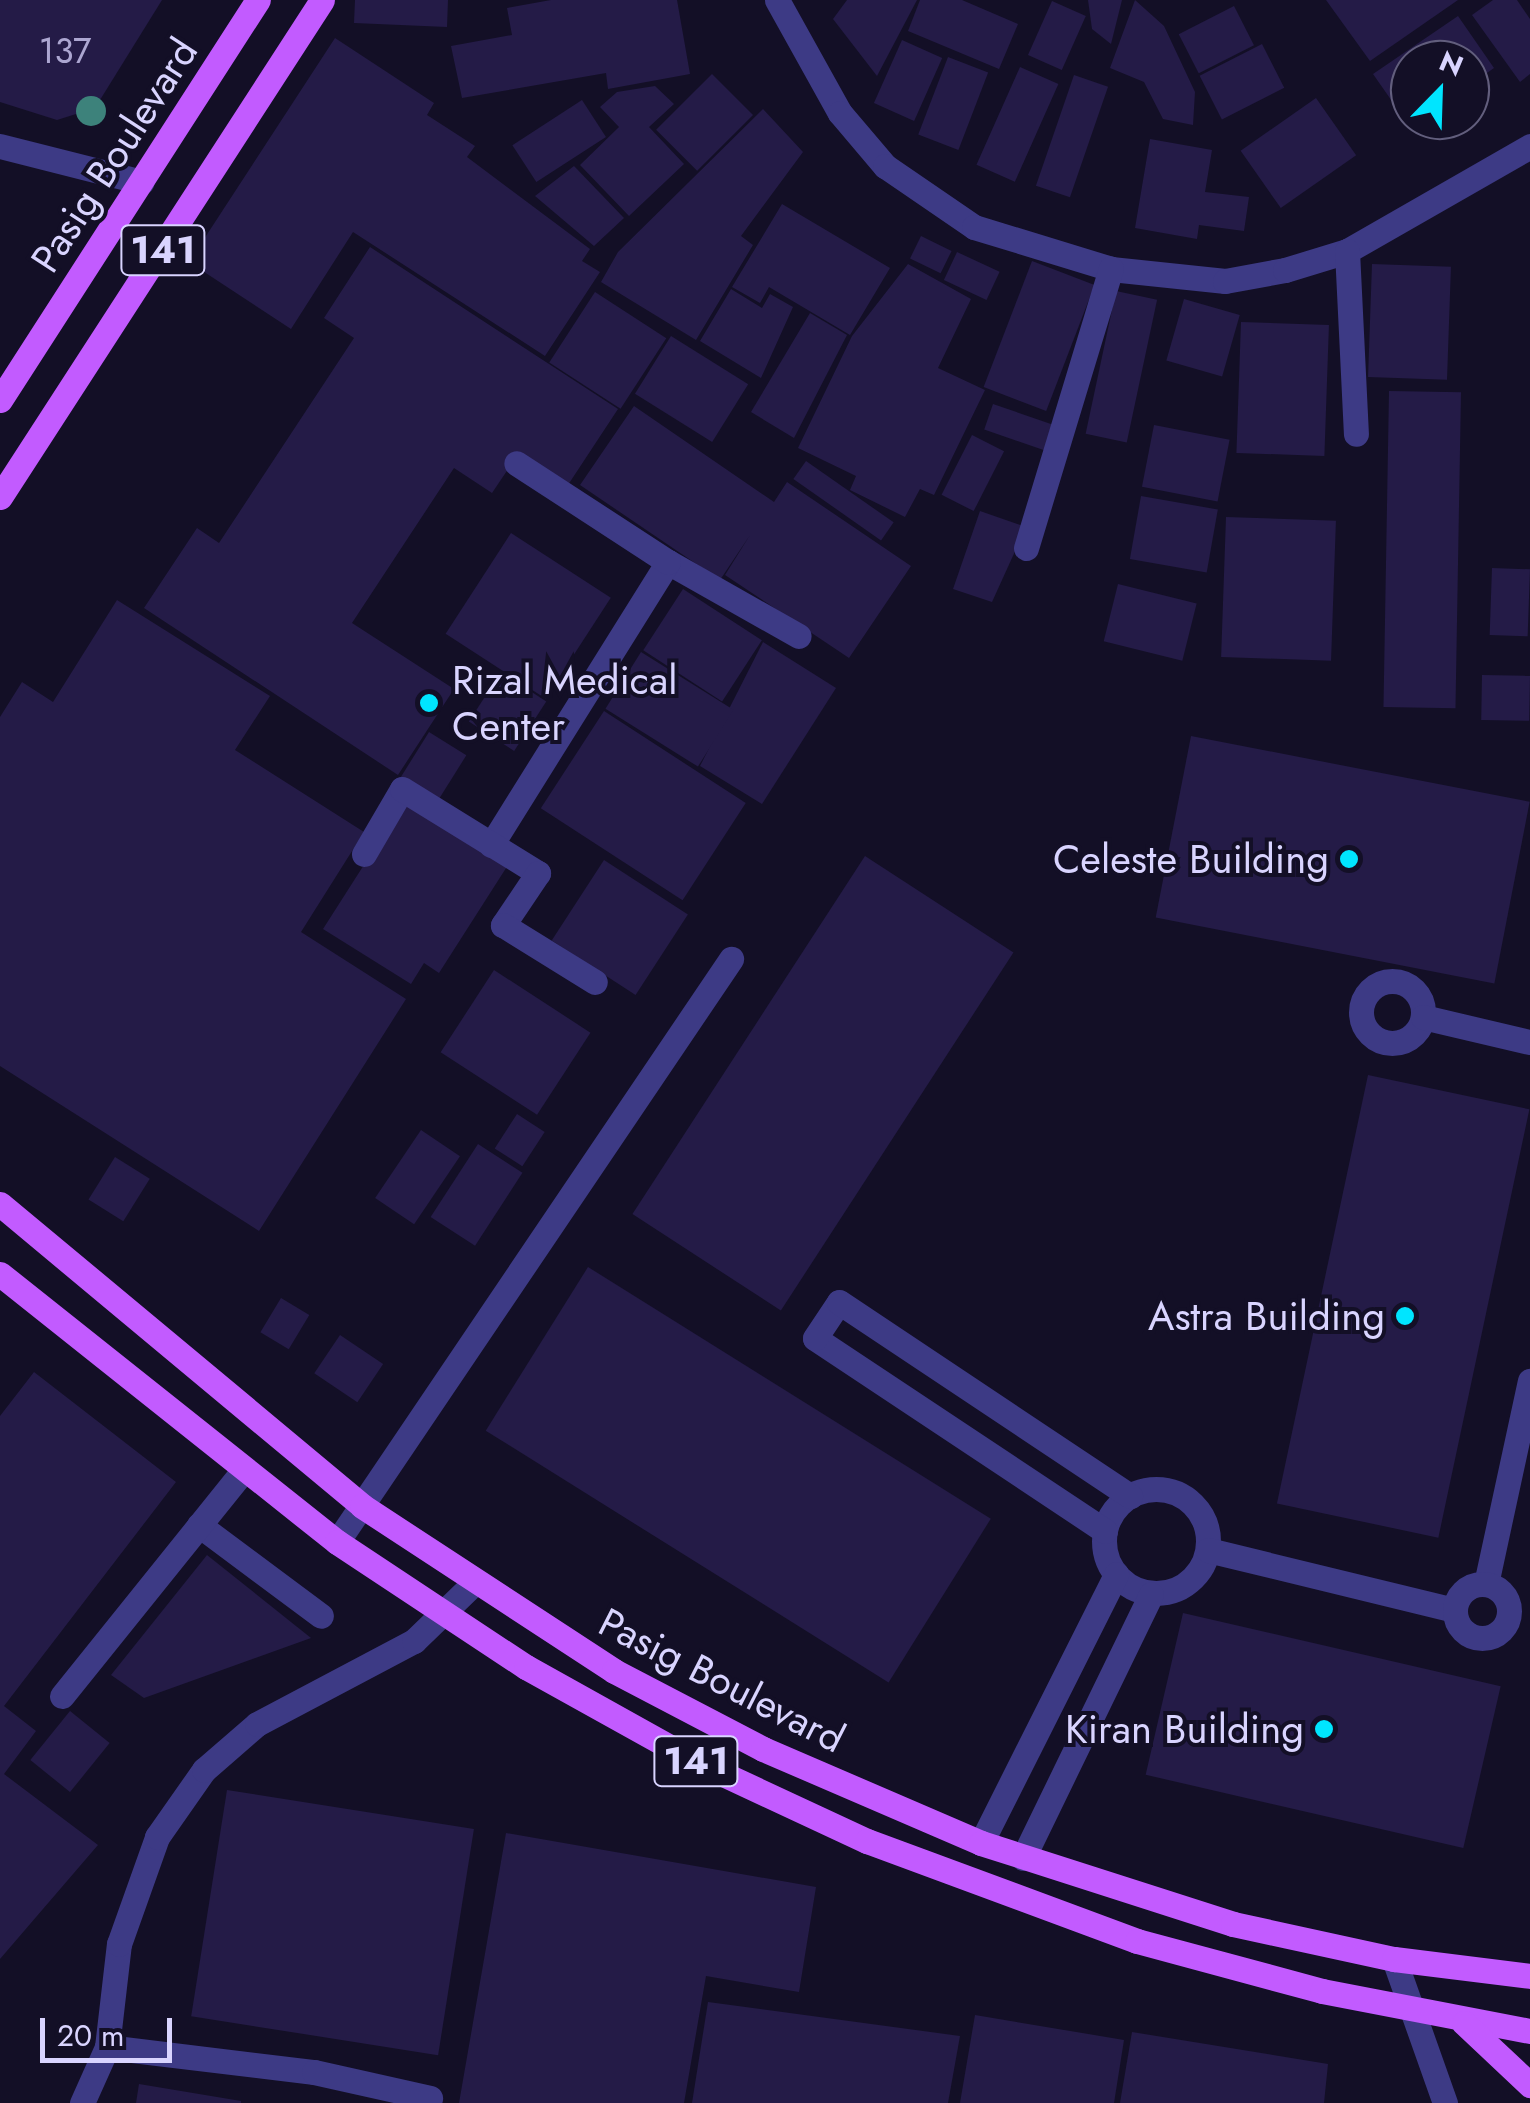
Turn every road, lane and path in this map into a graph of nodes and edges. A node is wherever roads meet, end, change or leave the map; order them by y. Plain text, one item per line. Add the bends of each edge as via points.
1 (258, 0) edge
2 (322, 0) edge
3 (776, 0) edge
4 (0, 146) edge
5 (1530, 146) edge
6 (142, 182) junction
7 (1347, 252) junction
8 (1111, 269) junction
9 (0, 400) edge
10 (1356, 434) dead end
11 (516, 463) dead end
12 (0, 497) edge
13 (1026, 548) dead end
14 (668, 562) junction
15 (799, 636) dead end
16 (491, 845) junction
17 (364, 854) dead end
18 (731, 959) dead end
19 (595, 982) dead end
20 (1422, 1017) dead end
21 (1530, 1042) edge
22 (0, 1204) edge
23 (0, 1274) edge
24 (1530, 1381) edge
25 (242, 1472) junction
26 (1130, 1496) junction
27 (362, 1506) junction
28 (199, 1525) junction
29 (1105, 1531) junction
30 (338, 1542) junction
31 (1208, 1550) junction
32 (1116, 1574) junction
33 (472, 1584) junction
34 (1486, 1584) junction
35 (1152, 1594) junction
36 (1455, 1610) junction
37 (321, 1616) dead end
38 (444, 1616) junction
39 (62, 1696) dead end
40 (981, 1843) junction
41 (1023, 1858) junction
42 (1394, 1960) junction
43 (1530, 1976) edge
44 (1406, 2010) junction
45 (1460, 2020) junction
46 (1530, 2031) edge
47 (107, 2048) junction
48 (1530, 2084) edge
49 (430, 2098) dead end
50 (82, 2103) edge
51 (1445, 2103) edge

1 - 6 main road, Pasig Boulevard / 141
2 - 12 main road, 141
3 - 8 street via 840,114 885,166 974,226
4 - 6 street
5 - 7 street
6 - 9 main road, Pasig Boulevard / 141
7 - 8 street via 1224,281
7 - 10 street
8 - 13 street
11 - 14 street
14 - 15 street
14 - 16 street
16 - 17 street via 402,789
16 - 19 street via 538,873 504,925
18 - 27 street
20 - 21 street
22 - 27 main road, Pasig Boulevard / 141
23 - 25 main road, Pasig Boulevard / 141
24 - 34 street
25 - 28 street
25 - 30 main road, Pasig Boulevard / 141
26 - 29 street
26 - 29 street via 839,1302 815,1338
26 - 31 street via 1158,1489 1186,1499 1204,1522
27 - 30 street
27 - 33 main road, Pasig Boulevard / 141
28 - 37 street
28 - 39 street
29 - 32 street
30 - 38 main road, Pasig Boulevard / 141
31 - 35 street via 1188,1583
31 - 36 street
32 - 35 street
32 - 40 street
33 - 38 street
33 - 40 main road, Pasig Boulevard / 141 via 763,1750
34 - 36 street via 1465,1590
34 - 36 street via 1508,1606 1502,1628 1472,1636
35 - 41 street
38 - 44 main road, Pasig Boulevard / 141 via 609,1715 867,1842 1138,1941
38 - 47 street via 371,1667 257,1724 204,1770 157,1837 125,1926
40 - 41 main road, Pasig Boulevard / 141
41 - 42 main road, Pasig Boulevard / 141 via 1233,1924
42 - 43 main road, Pasig Boulevard / 141
42 - 44 street
44 - 45 main road, Pasig Boulevard / 141
44 - 51 street
45 - 46 main road, Pasig Boulevard / 141
45 - 48 main road
47 - 49 street via 314,2072
47 - 50 street

